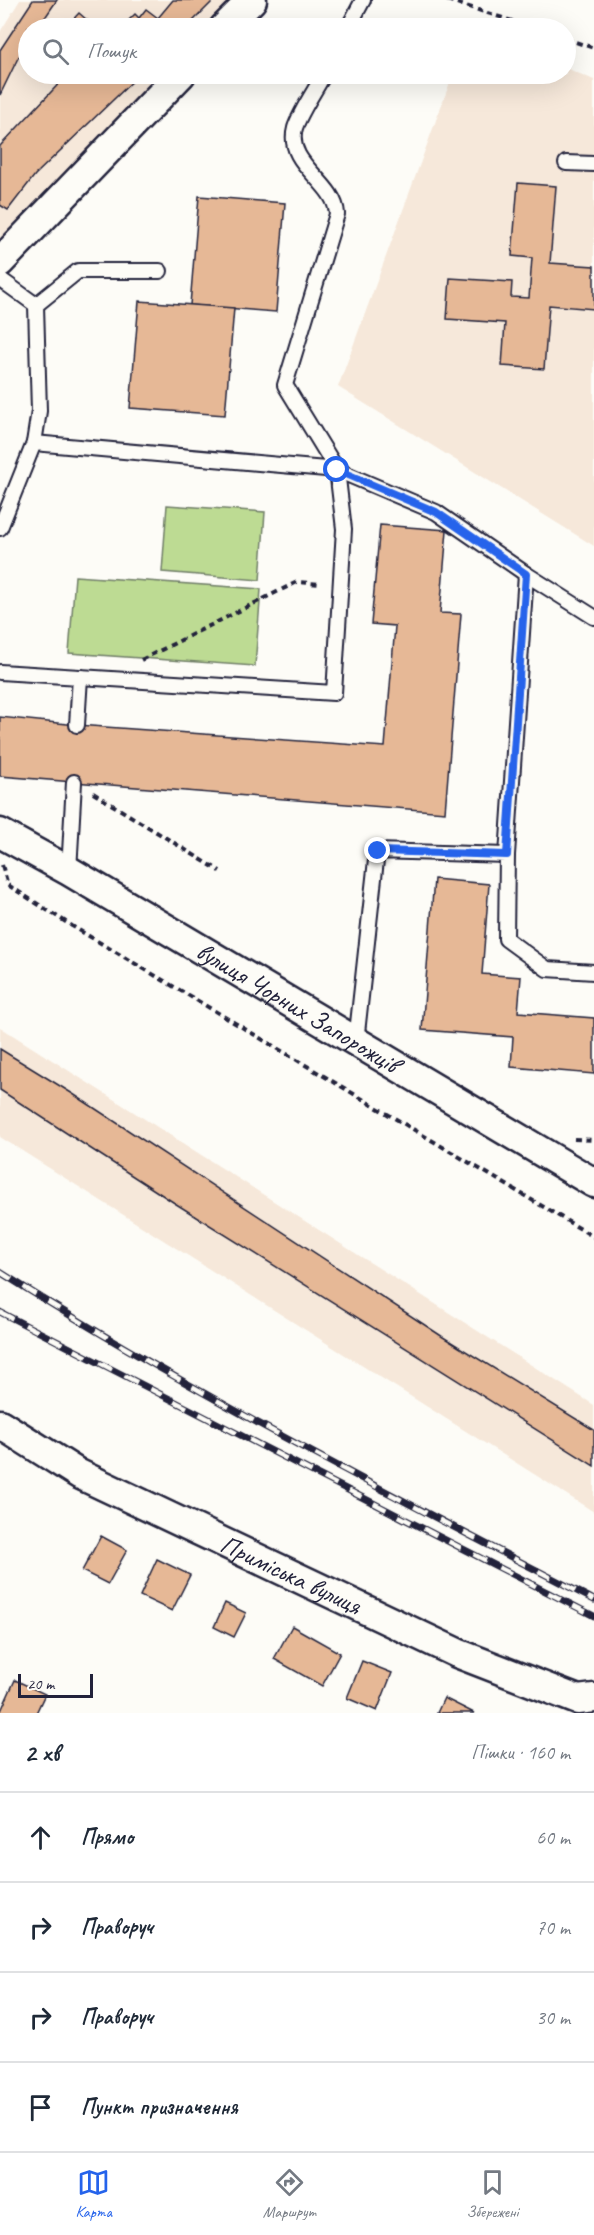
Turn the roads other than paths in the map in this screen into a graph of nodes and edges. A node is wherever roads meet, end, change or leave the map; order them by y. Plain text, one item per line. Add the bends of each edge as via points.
1 (252, 0) edge
2 (363, 0) edge
3 (234, 18) edge
4 (353, 18) edge
5 (171, 84) edge
6 (319, 84) edge
7 (566, 163) dead end
8 (594, 164) edge
9 (0, 262) edge
10 (160, 271) dead end
11 (0, 279) edge
12 (36, 305) junction
13 (34, 443) junction
14 (337, 470) junction
15 (0, 528) edge
16 (526, 574) junction
17 (594, 617) edge
18 (0, 672) edge
19 (80, 677) junction
20 (77, 725) dead end
21 (74, 782) road end
22 (0, 833) edge
23 (507, 855) junction
24 (69, 871) junction
25 (594, 972) edge
26 (356, 1042) junction
27 (594, 1184) edge
28 (0, 1424) edge
29 (583, 1703) edge

1 - 3 street
2 - 4 lane
5 - 9 street
6 - 14 lane via 295,129 294,146 332,196 337,214 285,385
7 - 8 lane
10 - 12 lane via 78,271
11 - 12 lane
12 - 13 lane via 39,411
13 - 14 lane
13 - 15 lane
14 - 16 lane via 436,512
14 - 19 lane via 344,529 334,693
16 - 17 lane
16 - 23 lane
18 - 19 lane
19 - 20 lane
21 - 24 lane
22 - 24 street, вулиця Чорних Запорожців
23 - 25 lane via 506,939 547,969
23 - 26 lane via 378,851
24 - 26 street, вулиця Чорних Запорожців
26 - 27 street, вулиця Чорних Запорожців
28 - 29 street, Приміська вулиця via 79,1474 457,1653

